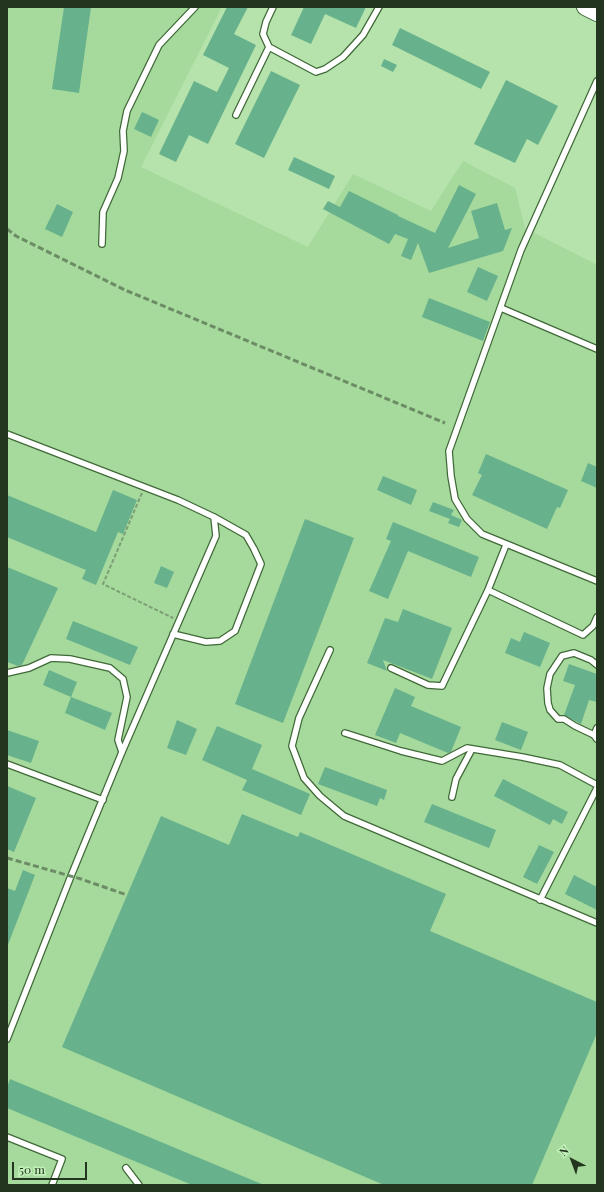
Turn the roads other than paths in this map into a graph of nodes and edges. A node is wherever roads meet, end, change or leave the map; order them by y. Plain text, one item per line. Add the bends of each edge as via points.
1 (195, 7) edge
2 (273, 7) edge
3 (379, 7) edge
4 (585, 7) edge
5 (597, 13) edge
6 (269, 47) junction
7 (597, 81) edge
8 (236, 115) dead end
9 (102, 244) dead end
10 (501, 308) junction
11 (597, 349) edge
12 (7, 434) edge
13 (214, 517) junction
14 (506, 545) junction
15 (597, 581) edge
16 (488, 590) junction
17 (597, 617) edge
18 (173, 634) junction
19 (330, 650) dead end
20 (597, 665) edge
21 (391, 668) dead end
22 (7, 673) edge
23 (597, 728) edge
24 (345, 733) dead end
25 (596, 737) edge
26 (472, 749) junction
27 (122, 752) junction
28 (7, 764) edge
29 (597, 787) edge
30 (452, 797) dead end
31 (103, 800) junction
32 (540, 900) junction
33 (597, 923) edge
34 (7, 1039) edge
35 (7, 1137) edge
36 (126, 1168) dead end
37 (52, 1185) edge
38 (138, 1185) edge

1 - 9 lane via 160,45 128,111 123,131 124,151 103,212
2 - 6 lane via 263,34
3 - 6 lane via 363,35 343,57 325,70 316,72
4 - 5 main road
6 - 8 lane
7 - 10 lane via 521,250
10 - 11 lane
10 - 14 lane via 449,451 455,499 467,519 482,534
12 - 13 lane via 178,500
13 - 18 lane via 216,536
13 - 18 lane via 246,535 261,564 234,630 220,641 206,642
14 - 15 lane
14 - 16 lane
16 - 17 lane via 583,635 593,626
16 - 21 lane via 442,686 428,685
18 - 27 lane
19 - 32 lane via 299,718 292,746 304,778 320,796 344,816
20 - 25 lane via 574,654 562,656 550,674 547,688 550,710 558,719 564,719
22 - 27 lane via 29,668 52,658 70,659 110,668 123,680 127,697 118,740
23 - 25 lane
24 - 26 lane via 442,761 467,748
26 - 29 lane via 560,765
26 - 30 lane via 456,779
27 - 31 lane
28 - 31 lane
29 - 32 lane
31 - 34 lane via 70,876
32 - 33 lane
35 - 37 lane via 62,1159
36 - 38 lane

